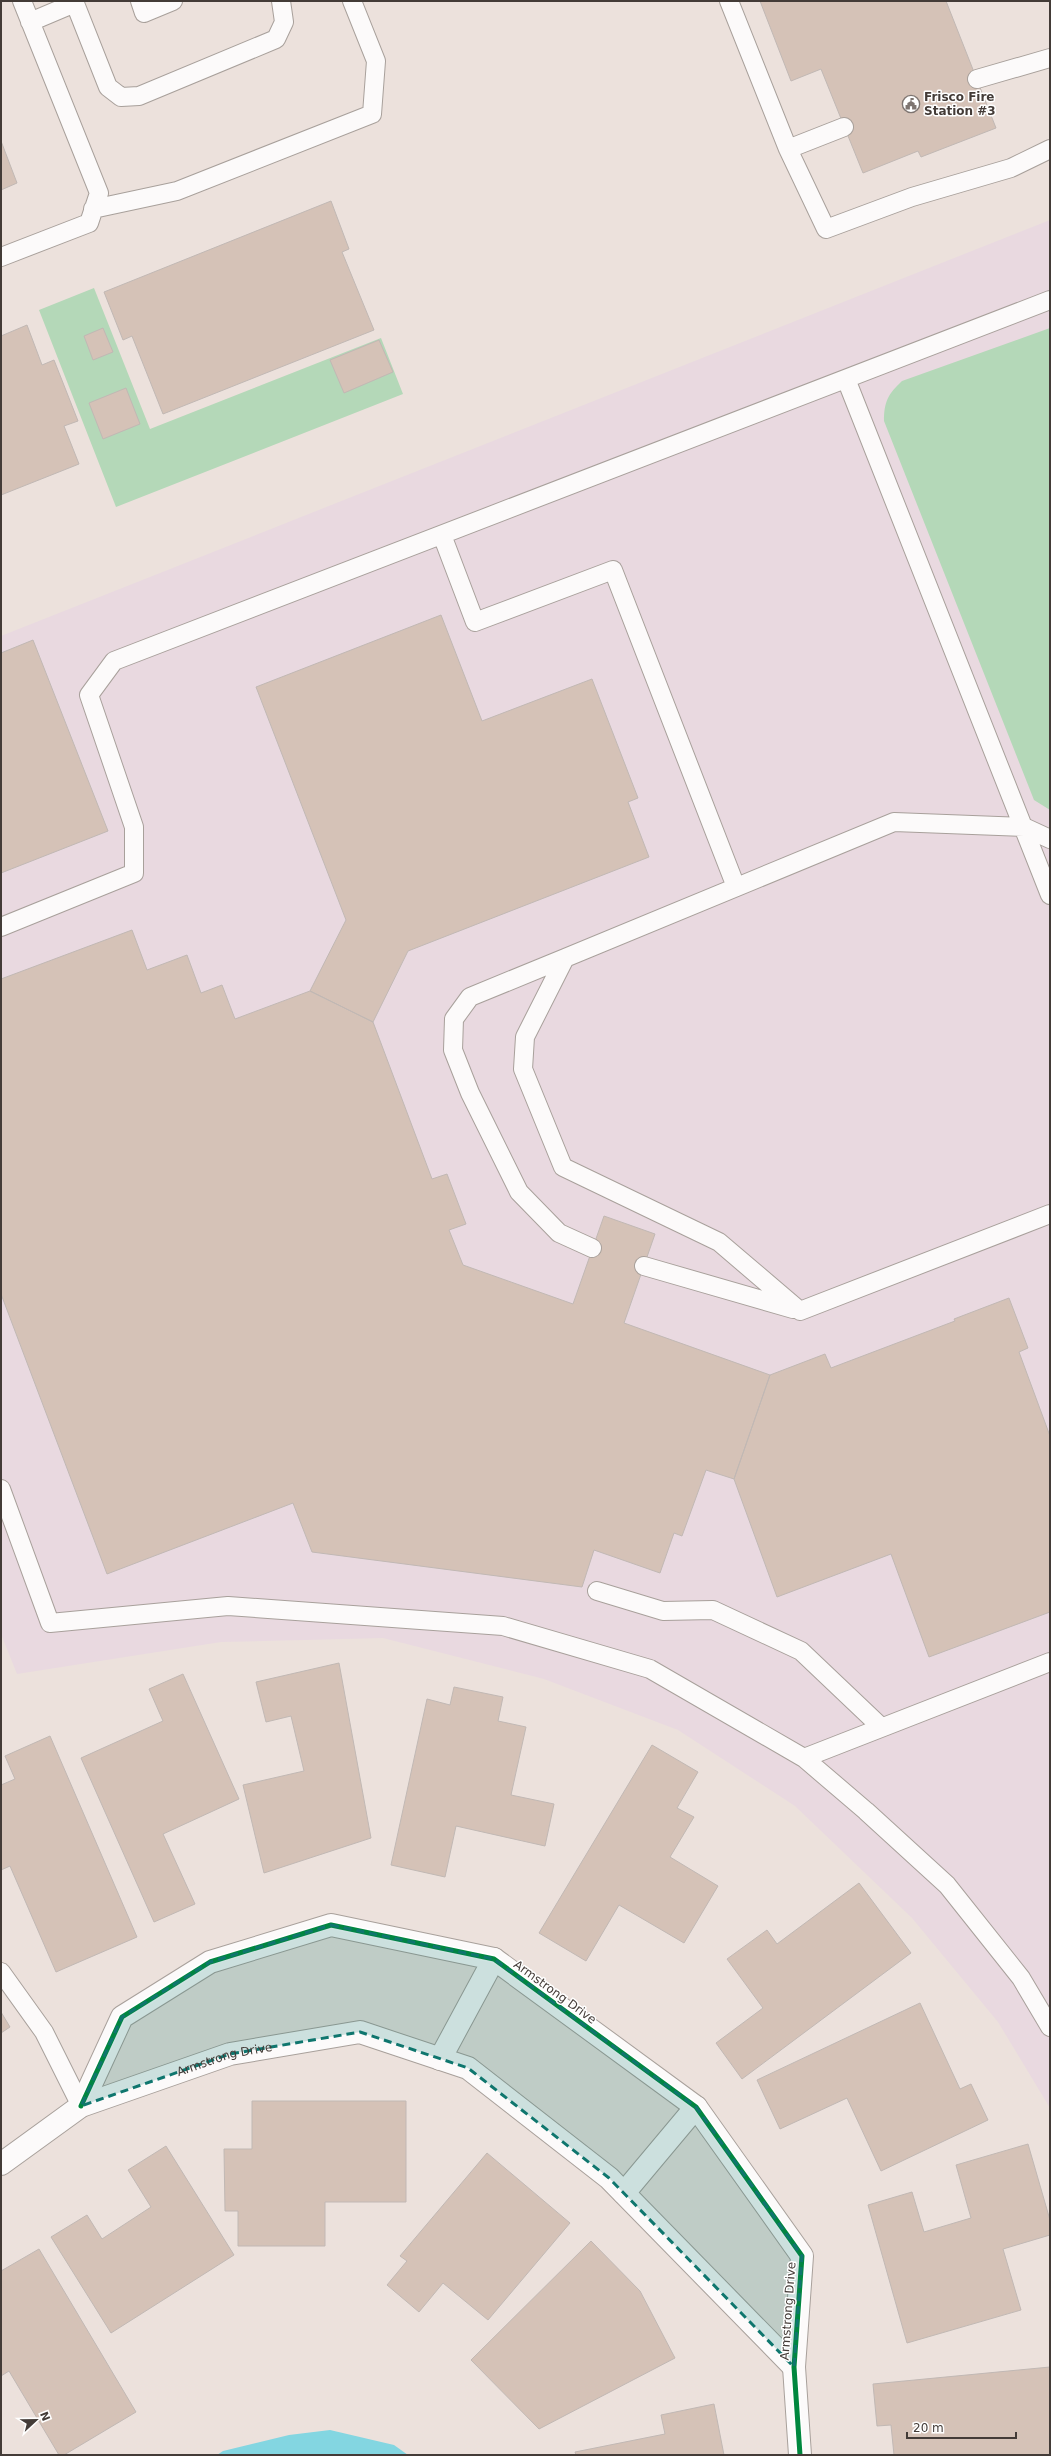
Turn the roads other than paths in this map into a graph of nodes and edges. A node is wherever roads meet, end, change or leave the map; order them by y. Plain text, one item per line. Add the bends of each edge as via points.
1 (22, 1) edge
2 (140, 1) edge
3 (173, 1) edge
4 (281, 1) edge
5 (352, 1) edge
6 (729, 1) edge
7 (74, 2) edge
8 (30, 22) junction
9 (1050, 58) edge
10 (977, 79) dead end
11 (844, 127) dead end
12 (788, 149) junction
13 (1050, 149) edge
14 (93, 209) junction
15 (1, 257) edge
16 (1050, 300) edge
17 (846, 380) junction
18 (442, 535) junction
19 (1024, 827) junction
20 (1050, 839) edge
21 (736, 887) junction
22 (1050, 895) edge
23 (1, 927) edge
24 (565, 958) junction
25 (1050, 1214) edge
26 (592, 1248) dead end
27 (644, 1266) dead end
28 (800, 1311) junction
29 (1, 1489) edge
30 (597, 1591) dead end
31 (1050, 1662) edge
32 (882, 1728) junction
33 (804, 1758) junction
34 (494, 1959) junction
35 (1, 1972) edge
36 (1050, 2027) edge
37 (440, 2059) junction
38 (80, 2106) junction
39 (696, 2107) junction
40 (1, 2164) edge
41 (624, 2193) junction
42 (794, 2367) junction
43 (800, 2455) edge

1 - 8 lane
2 - 3 lane via 144,13
4 - 7 lane via 284,22 276,39 139,96 121,97 108,87
5 - 14 lane via 376,61 372,114 177,191
6 - 12 lane
7 - 8 lane
8 - 14 lane via 98,193
9 - 10 lane
11 - 12 lane
12 - 13 lane via 826,229 912,198 1011,168
14 - 15 lane via 89,223
16 - 17 lane
17 - 18 lane
17 - 19 lane
18 - 21 lane via 474,622 613,570
18 - 23 lane via 114,661 89,695 134,827 134,873
19 - 20 lane
19 - 21 lane via 894,822
19 - 22 lane
21 - 24 lane
24 - 26 lane via 470,998 454,1019 453,1050 470,1093 519,1192 559,1233
24 - 28 lane via 525,1036 523,1069 563,1168 719,1242
25 - 28 lane
27 - 28 lane
29 - 33 lane via 50,1623 228,1606 503,1626 650,1669
30 - 32 lane via 663,1611 713,1610 801,1652
31 - 32 lane
32 - 33 lane
33 - 36 lane via 866,1810 947,1885 1021,1978
34 - 37 street
34 - 38 street, Armstrong Drive via 331,1925 210,1962 122,2017
34 - 39 street, Armstrong Drive
35 - 38 lane via 44,2032
37 - 38 street, Armstrong Drive via 360,2032 230,2054
37 - 41 street, Armstrong Drive via 468,2068 610,2178
38 - 40 street, Armstrong Drive
39 - 41 street
39 - 42 street, Armstrong Drive via 802,2256
41 - 42 street, Armstrong Drive
42 - 43 street, Armstrong Drive

